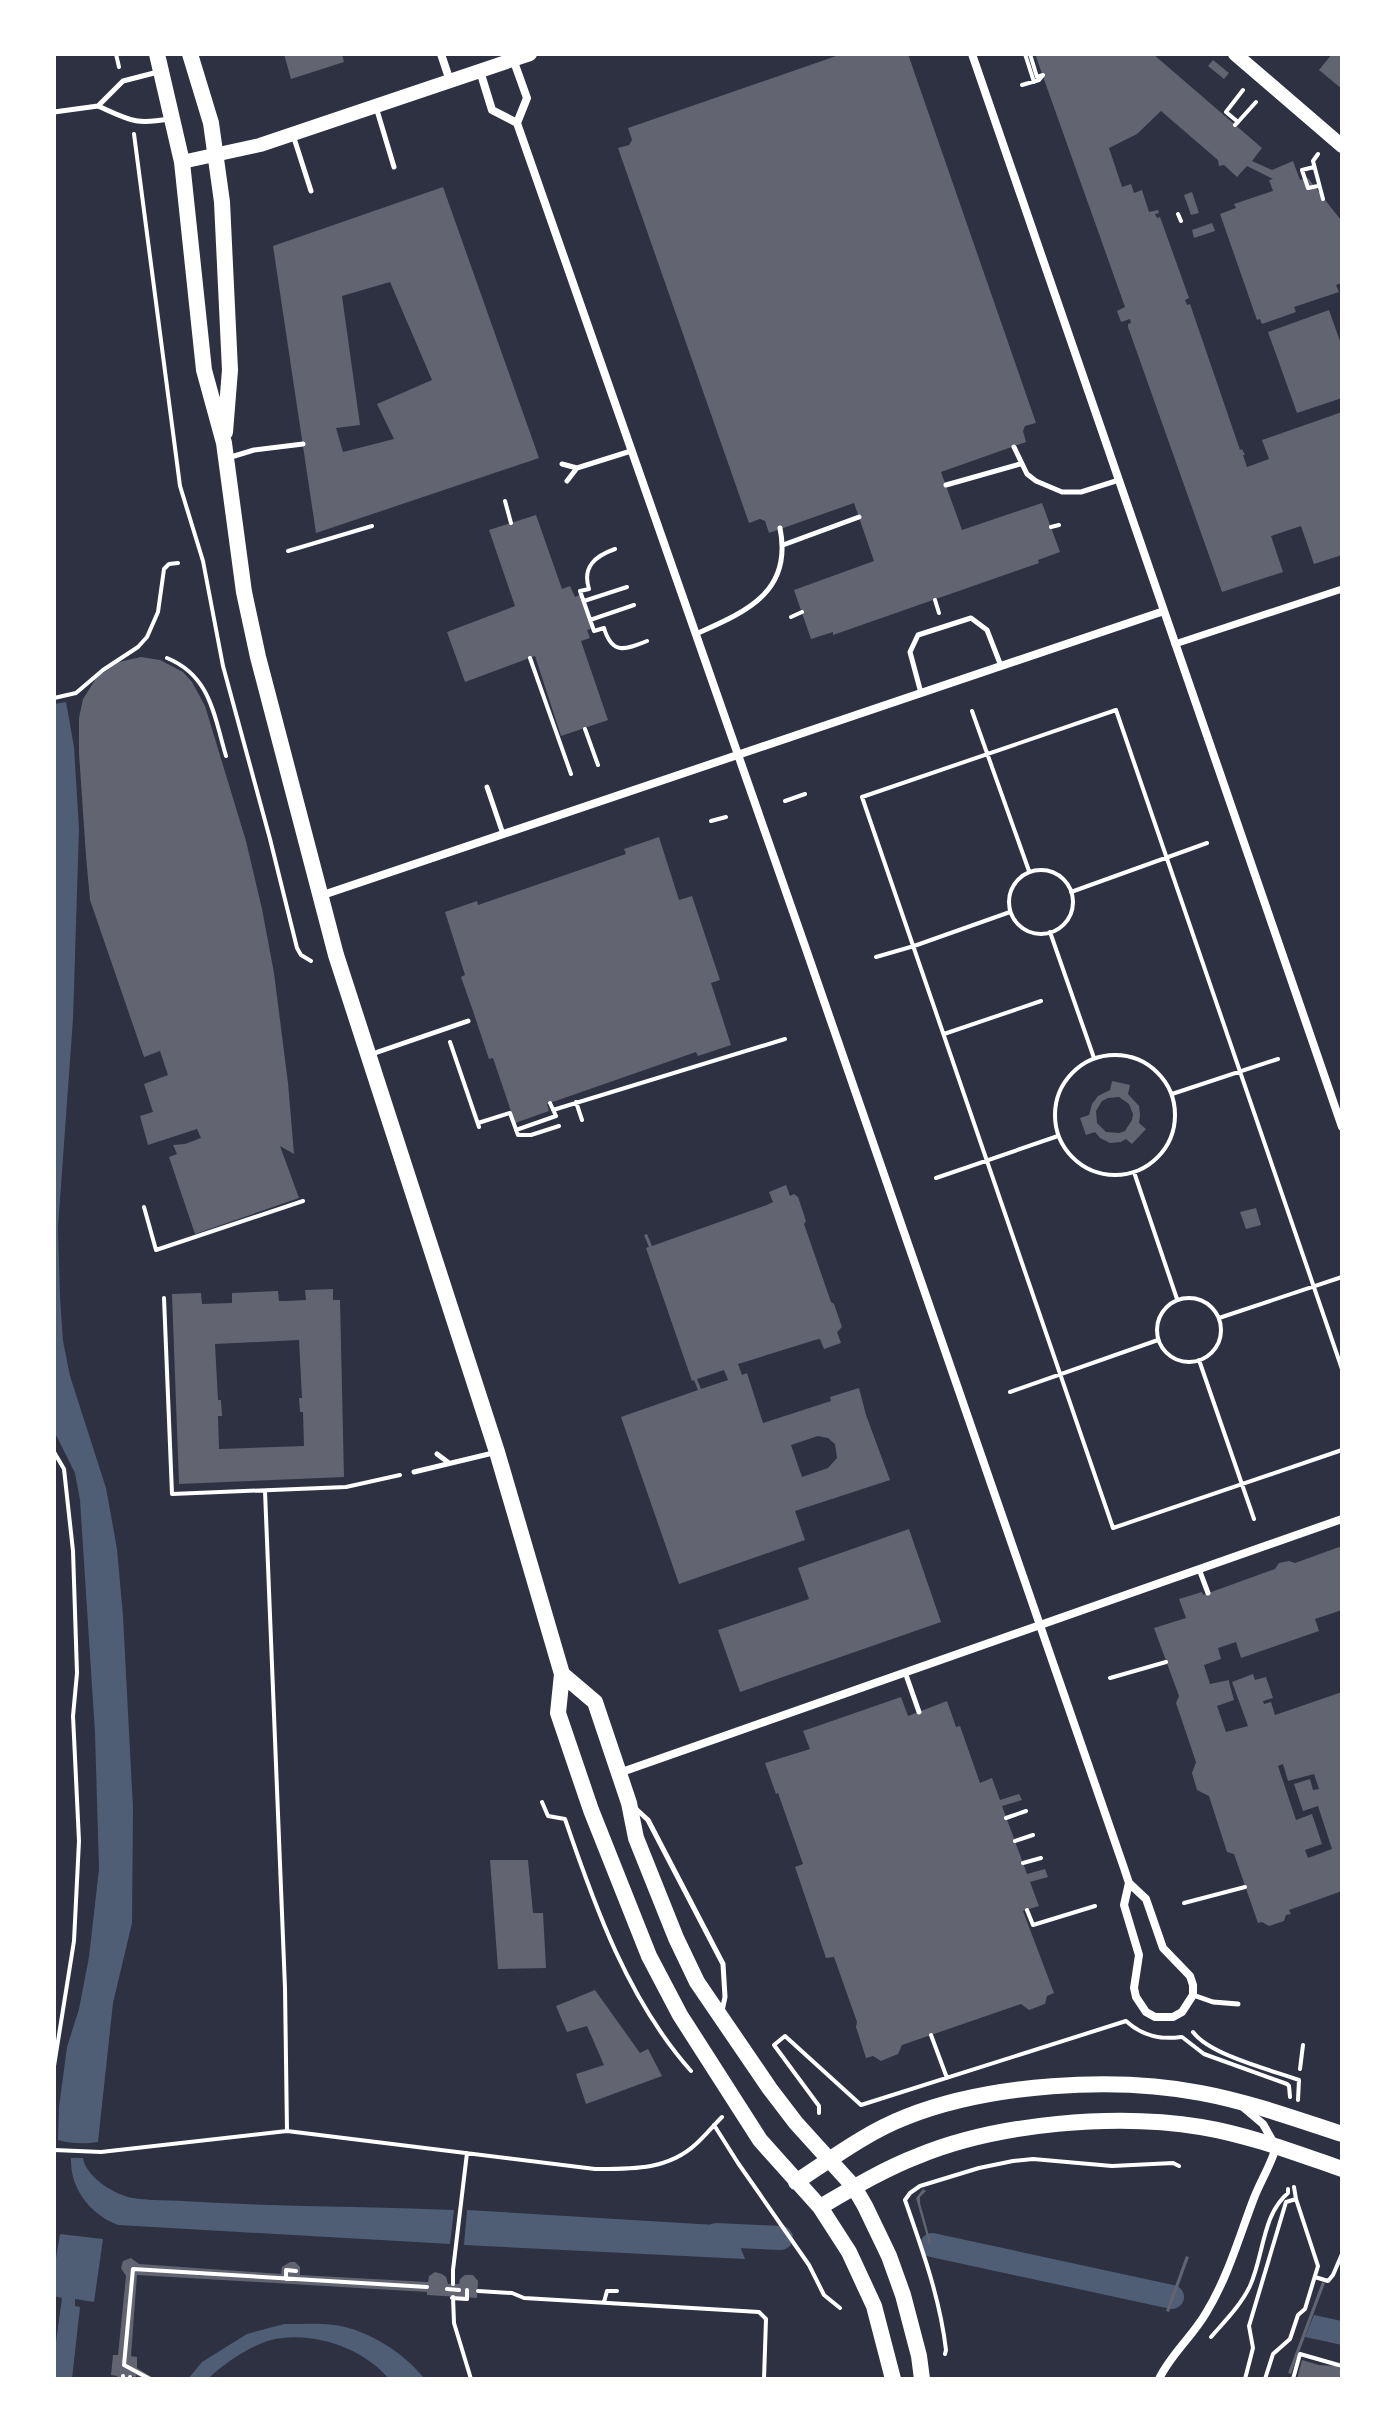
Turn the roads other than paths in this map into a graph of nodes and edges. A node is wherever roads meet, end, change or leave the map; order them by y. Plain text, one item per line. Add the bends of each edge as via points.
1 (157, 54) edge
2 (190, 54) edge
3 (441, 54) edge
4 (530, 54) edge
5 (972, 54) edge
6 (1235, 54) edge
7 (513, 59) junction
8 (162, 71) junction
9 (480, 71) junction
10 (450, 81) junction
11 (98, 106) junction
12 (376, 106) junction
13 (54, 112) edge
14 (172, 119) junction
15 (517, 123) junction
16 (293, 134) junction
17 (1342, 146) edge
18 (215, 157) junction
19 (182, 162) junction
20 (394, 167) dead end
21 (311, 191) dead end
22 (303, 444) dead end
23 (1014, 447) dead end
24 (225, 450) junction
25 (631, 451) junction
26 (562, 464) dead end
27 (1020, 464) junction
28 (577, 468) junction
29 (1119, 480) junction
30 (567, 481) dead end
31 (946, 485) dead end
32 (859, 517) dead end
33 (780, 528) dead end
34 (783, 545) junction
35 (1342, 589) edge
36 (1164, 611) junction
37 (695, 634) junction
38 (1175, 644) junction
39 (1001, 666) junction
40 (921, 693) junction
41 (737, 755) junction
42 (487, 787) dead end
43 (503, 834) junction
44 (320, 896) junction
45 (468, 1021) dead end
46 (367, 1056) junction
47 (1342, 1127) edge
48 (497, 1452) junction
49 (437, 1454) dead end
50 (450, 1464) junction
51 (414, 1472) road end
52 (1342, 1519) edge
53 (1199, 1569) junction
54 (1208, 1593) dead end
55 (1040, 1625) junction
56 (905, 1672) junction
57 (562, 1674) junction
58 (919, 1712) dead end
59 (619, 1773) junction
60 (629, 1803) junction
61 (1129, 1883) junction
62 (1193, 1995) junction
63 (1238, 2004) dead end
64 (720, 2018) junction
65 (1237, 2102) junction
66 (1342, 2134) edge
67 (1276, 2147) junction
68 (830, 2159) junction
69 (1342, 2169) edge
70 (796, 2182) junction
71 (854, 2187) junction
72 (820, 2207) junction
73 (893, 2379) edge
74 (922, 2379) edge
75 (1159, 2379) edge

1 - 8 main road
2 - 18 main road via 207,103
3 - 10 street
4 - 7 street
5 - 29 street
6 - 17 street
7 - 9 street
7 - 15 street via 527,98
8 - 11 lane via 123,81
8 - 14 main road
9 - 10 street
9 - 15 street via 492,110
10 - 12 street
11 - 13 lane
11 - 14 lane via 144,124
12 - 16 street
12 - 20 lane
14 - 19 main road
15 - 25 street
16 - 18 street
16 - 21 lane
18 - 19 street
18 - 24 main road via 230,370
19 - 24 main road via 204,370
22 - 24 lane
23 - 27 lane
24 - 44 main road via 250,625
25 - 28 lane
25 - 37 street
26 - 28 lane
27 - 29 lane via 1036,481 1062,492
27 - 31 lane
28 - 30 lane
29 - 36 street
32 - 34 lane
33 - 34 lane
34 - 37 lane via 768,592 740,614
35 - 38 street
36 - 38 street
36 - 39 street
37 - 41 street
38 - 47 street
39 - 40 street
39 - 40 lane via 987,630 971,618 918,635 910,652
40 - 41 street
41 - 43 street
41 - 55 street
42 - 43 lane
43 - 44 street
44 - 46 main road
45 - 46 lane
46 - 48 main road
48 - 50 lane
48 - 57 main road
49 - 50 lane
50 - 51 lane
52 - 53 street
53 - 54 lane
53 - 55 street
55 - 56 street
55 - 61 street
56 - 58 lane
56 - 59 street
57 - 59 main road via 595,1702
57 - 70 main road via 558,1713 649,1956 736,2105
59 - 60 main road
60 - 64 main road via 636,1838 676,1938
60 - 64 lane via 648,1820 723,1964
61 - 62 street via 1146,1899 1163,1948 1190,1976
61 - 62 street via 1124,1905 1139,1955 1134,1988 1140,2006 1155,2017 1173,2017
62 - 63 lane
64 - 68 main road via 796,2123
65 - 66 main road
65 - 67 street via 1263,2124
65 - 68 main road via 1126,2085 988,2094 906,2117
67 - 69 main road
67 - 71 main road via 1200,2127 1064,2124 928,2152
67 - 75 street via 1219,2290
68 - 70 main road
68 - 71 main road
70 - 72 main road
71 - 72 main road
71 - 74 main road via 889,2256
72 - 73 main road via 865,2285

